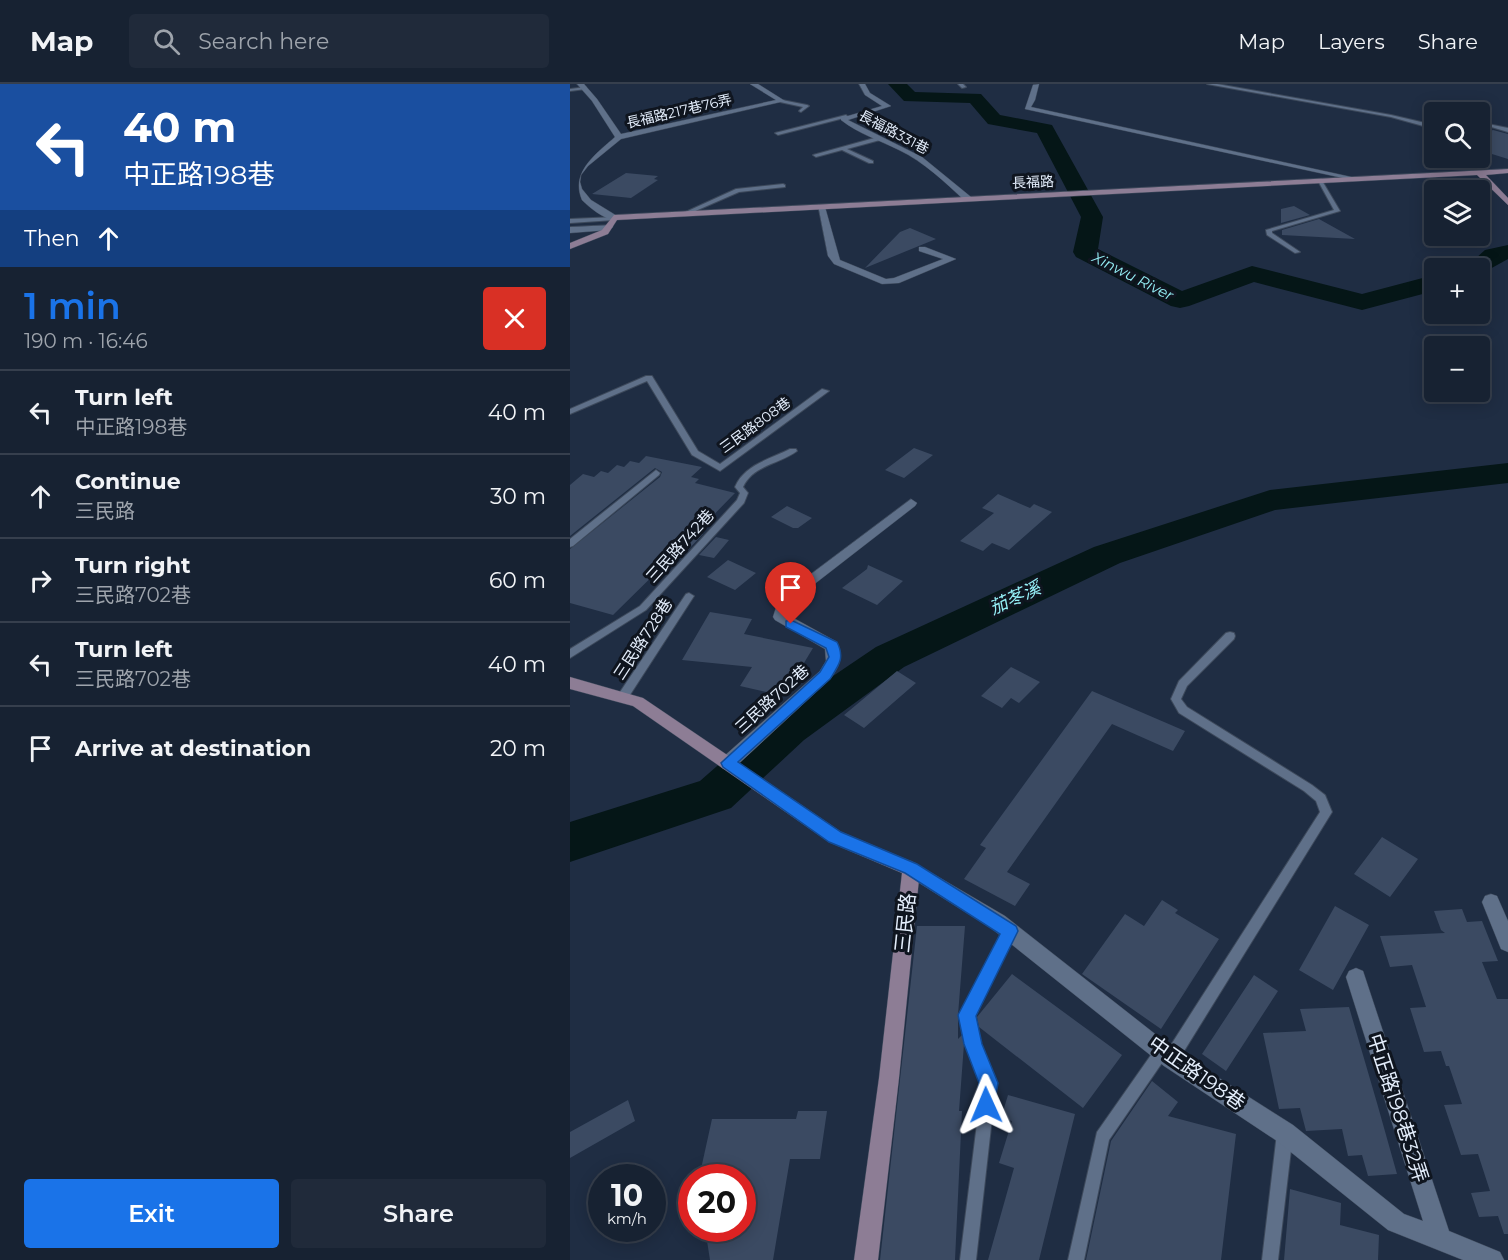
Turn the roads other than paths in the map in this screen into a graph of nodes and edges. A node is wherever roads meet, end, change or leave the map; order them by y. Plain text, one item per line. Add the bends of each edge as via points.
1 (753, 84) edge
2 (862, 84) edge
3 (1209, 84) edge
4 (1036, 85) edge
5 (582, 86) edge
6 (570, 90) edge
7 (782, 101) junction
8 (801, 111) dead end
9 (846, 116) junction
10 (1424, 124) edge
11 (1490, 125) edge
12 (1508, 130) edge
13 (778, 133) dead end
14 (619, 137) junction
15 (878, 139) junction
16 (842, 148) junction
17 (816, 155) dead end
18 (871, 162) dead end
19 (1508, 171) edge
20 (1479, 172) junction
21 (1353, 178) junction
22 (1319, 180) junction
23 (783, 186) dead end
24 (968, 199) junction
25 (1508, 202) edge
26 (821, 207) junction
27 (682, 215) junction
28 (570, 221) edge
29 (612, 223) junction
30 (570, 230) edge
31 (570, 246) edge
32 (922, 249) dead end
33 (1297, 252) dead end
34 (825, 391) dead end
35 (570, 412) edge
36 (793, 451) dead end
37 (656, 473) dead end
38 (911, 502) dead end
39 (570, 544) edge
40 (689, 596) dead end
41 (1230, 636) dead end
42 (570, 654) edge
43 (570, 683) edge
44 (622, 698) junction
45 (730, 764) junction
46 (911, 868) junction
47 (1491, 902) dead end
48 (1010, 931) junction
49 (1508, 943) edge
50 (1356, 977) dead end
51 (1167, 1054) junction
52 (1285, 1133) junction
53 (1440, 1239) junction
54 (866, 1260) edge
55 (968, 1260) edge
56 (1076, 1260) edge
57 (1270, 1260) edge
58 (1492, 1260) edge

1 - 7 street, 長福路217巷76弄
2 - 9 street, 長福路331巷 via 867,94 888,106
3 - 10 lane
4 - 21 street via 1027,108
5 - 6 lane
5 - 14 street
7 - 8 lane via 807,106
7 - 14 street, 長福路217巷76弄
9 - 13 lane
9 - 15 street, 長福路331巷 via 843,119 859,132
11 - 12 lane
14 - 29 street via 586,166 576,182 579,192
15 - 16 lane
15 - 24 street, 長福路331巷 via 942,174
16 - 17 lane
16 - 18 lane
19 - 20 street, 長福路
20 - 21 street, 長福路
20 - 25 street
21 - 22 street, 長福路
22 - 24 street, 長福路
22 - 33 lane via 1337,211 1269,231
23 - 27 lane via 738,190
24 - 26 street, 長福路
26 - 27 street, 長福路
26 - 32 street via 832,256 837,262 885,282 951,259
27 - 29 street, 長福路
28 - 29 lane
29 - 30 street
29 - 31 street, 長福路 via 605,232
34 - 35 lane, 三民路808巷 via 720,468 695,453 650,378
36 - 42 lane, 三民路742巷 via 741,480 741,501 643,608
37 - 39 lane
38 - 45 street, 三民路702巷 via 784,601 780,617 832,646 836,657 825,675
40 - 44 lane, 三民路728巷
41 - 51 lane via 1183,684 1176,699 1183,710 1322,798 1326,812
43 - 44 street
44 - 45 street via 638,702
45 - 46 street via 835,837
46 - 48 street, 中正路198巷
46 - 54 street, 三民路
47 - 49 street
48 - 51 street, 中正路198巷
48 - 55 lane via 967,1015 973,1044 989,1083
50 - 53 street, 中正路198巷32弄
51 - 52 street, 中正路198巷
51 - 56 lane via 1102,1137
52 - 53 street, 中正路198巷 via 1396,1222
52 - 57 lane
53 - 58 street, 中正路198巷

